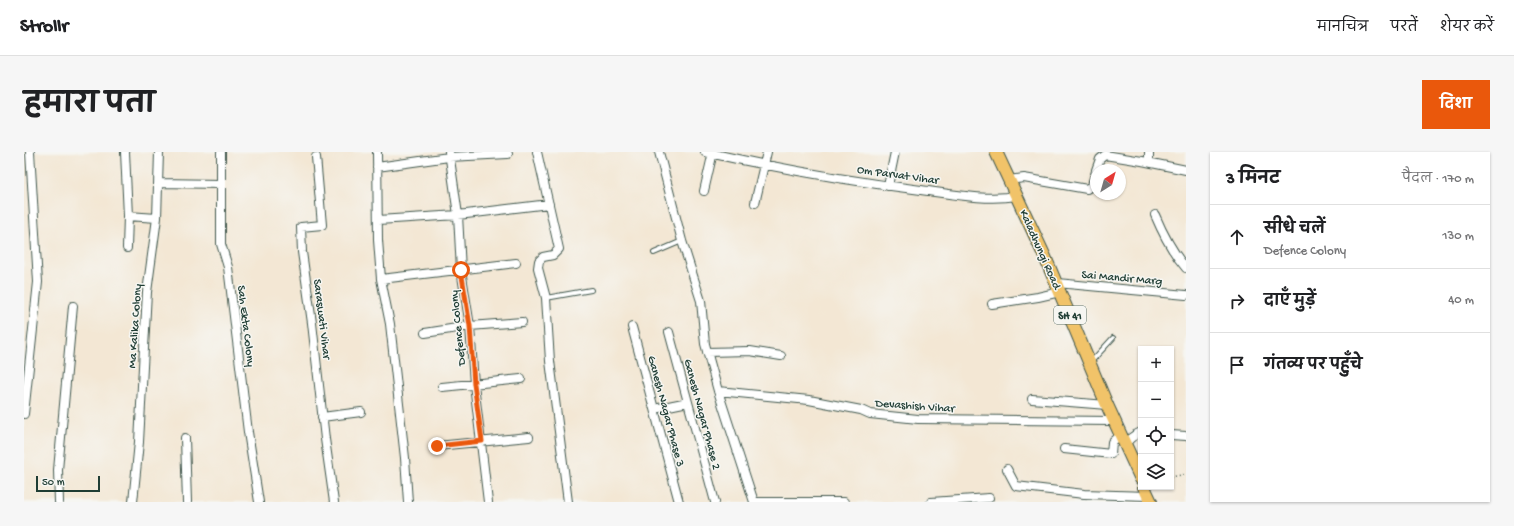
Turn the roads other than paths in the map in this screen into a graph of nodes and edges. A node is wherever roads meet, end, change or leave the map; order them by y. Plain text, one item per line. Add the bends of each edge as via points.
1 (30, 152) edge
2 (125, 152) edge
3 (159, 152) edge
4 (221, 152) edge
5 (377, 152) edge
6 (537, 152) edge
7 (659, 152) edge
8 (710, 152) edge
9 (767, 152) edge
10 (894, 152) edge
11 (996, 152) edge
12 (1149, 152) edge
13 (449, 154) edge
14 (508, 154) dead end
15 (316, 157) dead end
16 (1149, 162) junction
17 (765, 164) junction
18 (1098, 164) edge
19 (377, 167) junction
20 (1186, 170) edge
21 (1009, 180) junction
22 (159, 183) junction
23 (221, 184) junction
24 (888, 186) junction
25 (1090, 187) edge
26 (704, 191) dead end
27 (1017, 196) junction
28 (756, 202) dead end
29 (549, 204) junction
30 (1155, 214) dead end
31 (458, 215) junction
32 (128, 216) junction
33 (157, 218) junction
34 (378, 220) junction
35 (682, 241) junction
36 (127, 248) dead end
37 (654, 253) dead end
38 (516, 263) dead end
39 (1186, 268) edge
40 (461, 270) junction
41 (381, 280) junction
42 (1058, 287) junction
43 (591, 290) dead end
44 (1186, 295) edge
45 (546, 298) junction
46 (992, 304) dead end
47 (73, 306) dead end
48 (522, 322) dead end
49 (470, 326) junction
50 (632, 327) dead end
51 (668, 332) dead end
52 (425, 333) dead end
53 (1113, 338) dead end
54 (707, 352) junction
55 (781, 356) dead end
56 (1090, 363) junction
57 (521, 379) dead end
58 (474, 384) junction
59 (442, 387) dead end
60 (718, 391) junction
61 (1032, 399) dead end
62 (688, 402) junction
63 (1107, 405) junction
64 (654, 409) junction
65 (361, 412) dead end
66 (24, 414) edge
67 (322, 417) junction
68 (1114, 421) junction
69 (1138, 433) edge
70 (1174, 435) edge
71 (1186, 436) edge
72 (528, 437) dead end
73 (186, 438) dead end
74 (1123, 439) junction
75 (482, 441) junction
76 (437, 446) dead end
77 (1064, 449) dead end
78 (1007, 469) dead end
79 (1138, 472) edge
80 (1148, 495) edge
81 (989, 498) dead end
82 (59, 502) edge
83 (133, 502) edge
84 (187, 502) edge
85 (259, 502) edge
86 (334, 502) edge
87 (408, 502) edge
88 (488, 502) edge
89 (568, 502) edge
90 (680, 502) edge
91 (715, 502) edge
92 (754, 502) edge
93 (844, 502) edge
94 (931, 502) edge

1 - 66 street via 38,282
2 - 32 street
3 - 22 street, Ma Kalika Colony
4 - 23 street, Sah Ekta Colony
5 - 19 street
6 - 29 street
7 - 35 street
8 - 17 street, Om Parvat Vihar
8 - 26 street
9 - 17 street
10 - 24 street
11 - 21 main road, Kaladhungi Road / SH 41
12 - 16 street
13 - 14 street
13 - 19 street
13 - 31 street, Defence Colony
15 - 67 street, Saraswati Vihar via 322,225 301,227
16 - 18 street via 1105,155
16 - 20 street
17 - 24 street, Om Parvat Vihar
17 - 28 street
19 - 34 street
21 - 25 street via 1024,178 1087,189
21 - 27 main road, Kaladhungi Road / SH 41
22 - 23 street
22 - 33 street, Ma Kalika Colony
23 - 85 street, Sah Ekta Colony via 221,244 228,267
24 - 27 street, Om Parvat Vihar via 969,196
27 - 42 main road, Kaladhungi Road / SH 41
29 - 31 street
29 - 45 street via 559,249 553,255 543,257 539,261 538,268
30 - 39 street via 1171,249
31 - 34 street
31 - 40 street, Defence Colony
32 - 33 street
32 - 36 street
33 - 83 street, Ma Kalika Colony via 148,292
34 - 41 street
35 - 37 lane
35 - 54 street via 701,300
38 - 40 street
40 - 41 street
40 - 49 street, Defence Colony
41 - 87 street via 390,324
42 - 44 street, Sai Mandir Marg
42 - 46 street, Sai Mandir Marg via 1038,297
42 - 56 main road, Kaladhungi Road / SH 41
43 - 45 lane
45 - 89 street via 550,361
47 - 82 street via 58,470
48 - 49 street
49 - 52 street
49 - 58 street, Defence Colony
50 - 64 street, Ganesh Nagar Phase 3
51 - 62 street, Ganesh Nagar Phase 2
53 - 56 lane
54 - 55 street via 750,351
54 - 60 street
56 - 63 main road, Kaladhungi Road / SH 41
57 - 58 street
58 - 59 street
58 - 75 street, Defence Colony
60 - 68 street, Devashish Vihar via 809,400 870,414 918,419
60 - 92 street
61 - 63 street
62 - 64 street
62 - 91 street, Ganesh Nagar Phase 2
63 - 68 main road, Kaladhungi Road / SH 41
64 - 90 street, Ganesh Nagar Phase 3
65 - 67 street
67 - 86 street, Saraswati Vihar
68 - 74 main road, Kaladhungi Road / SH 41
69 - 74 street via 1128,440
70 - 71 street
72 - 75 street
73 - 84 street
74 - 77 street via 1112,442 1111,454
74 - 79 main road, Kaladhungi Road / SH 41
75 - 76 street
75 - 88 street, Defence Colony
78 - 80 street via 1016,486 1084,494
81 - 94 street
92 - 93 street

